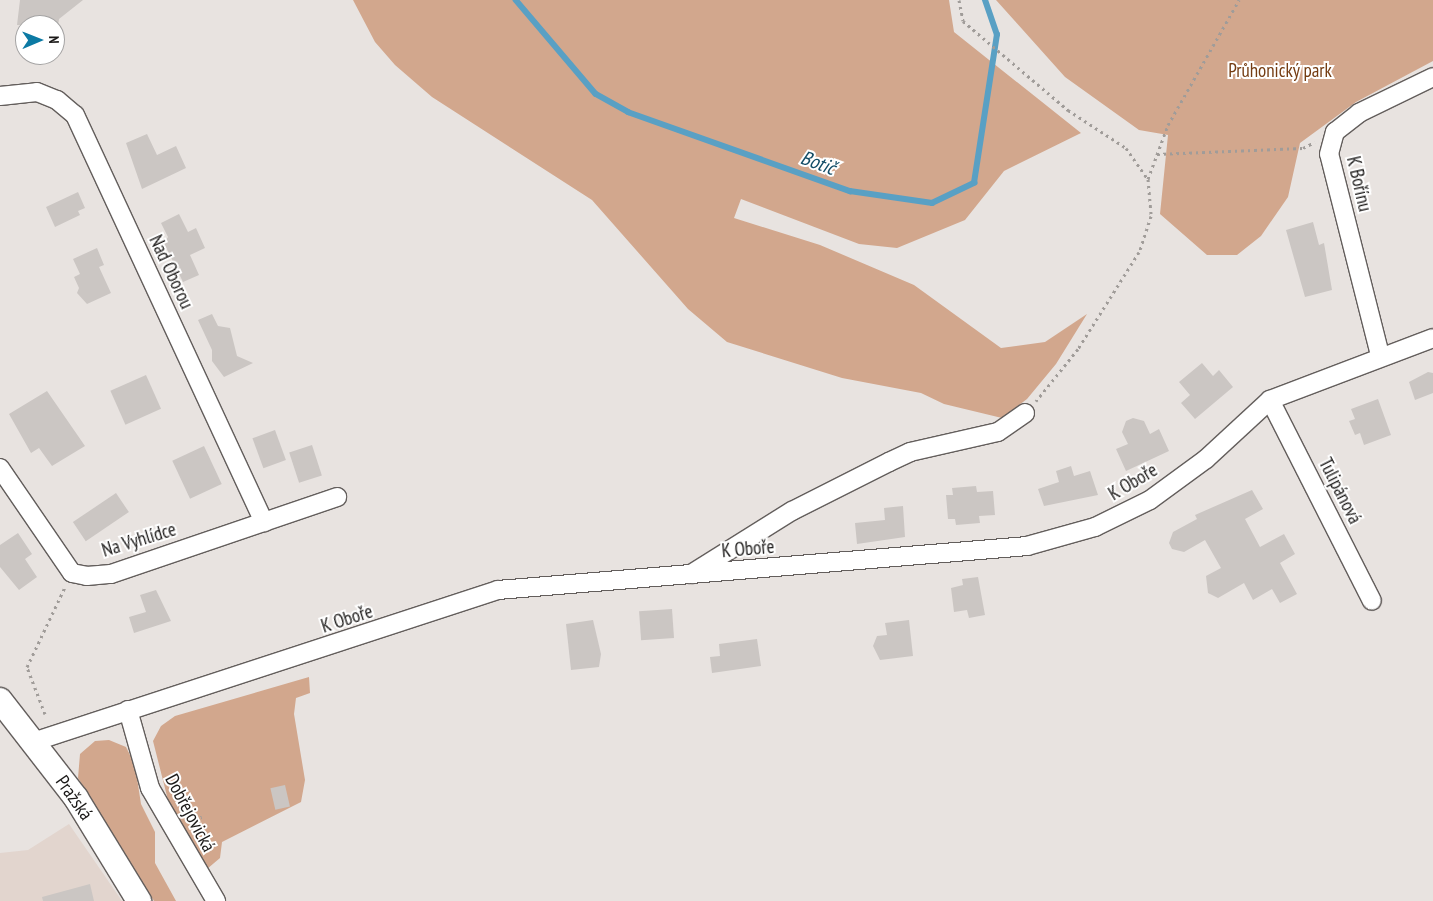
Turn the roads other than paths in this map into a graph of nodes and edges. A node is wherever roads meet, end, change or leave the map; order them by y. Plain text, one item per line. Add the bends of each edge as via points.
1 (1433, 77) edge
2 (0, 96) edge
3 (1433, 338) edge
4 (1380, 355) junction
5 (1270, 400) junction
6 (1025, 413) road end
7 (0, 468) edge
8 (338, 497) dead end
9 (264, 522) junction
10 (688, 576) junction
11 (1372, 601) dead end
12 (1, 703) edge
13 (128, 710) junction
14 (33, 742) junction
15 (139, 901) edge
16 (216, 901) edge

1 - 4 street, K Bořínu via 1359,113 1335,132 1329,154
2 - 9 street, Nad Oborou via 37,92 57,100 75,115
3 - 4 street, K Oboře
4 - 5 street, K Oboře
5 - 10 street, K Oboře via 1206,459 1158,494 1095,527 1026,546
5 - 11 street, Tulipánová
6 - 10 street via 998,432 910,452 889,462 792,511
7 - 9 street, Na Vyhlídce via 72,573 111,574
8 - 9 street, Na Vyhlídce
10 - 13 street, K Oboře via 498,590
12 - 14 main road, Pražská
13 - 14 street, K Oboře
13 - 16 street, Dobřejovická via 150,788
14 - 15 main road, Pražská via 76,798

